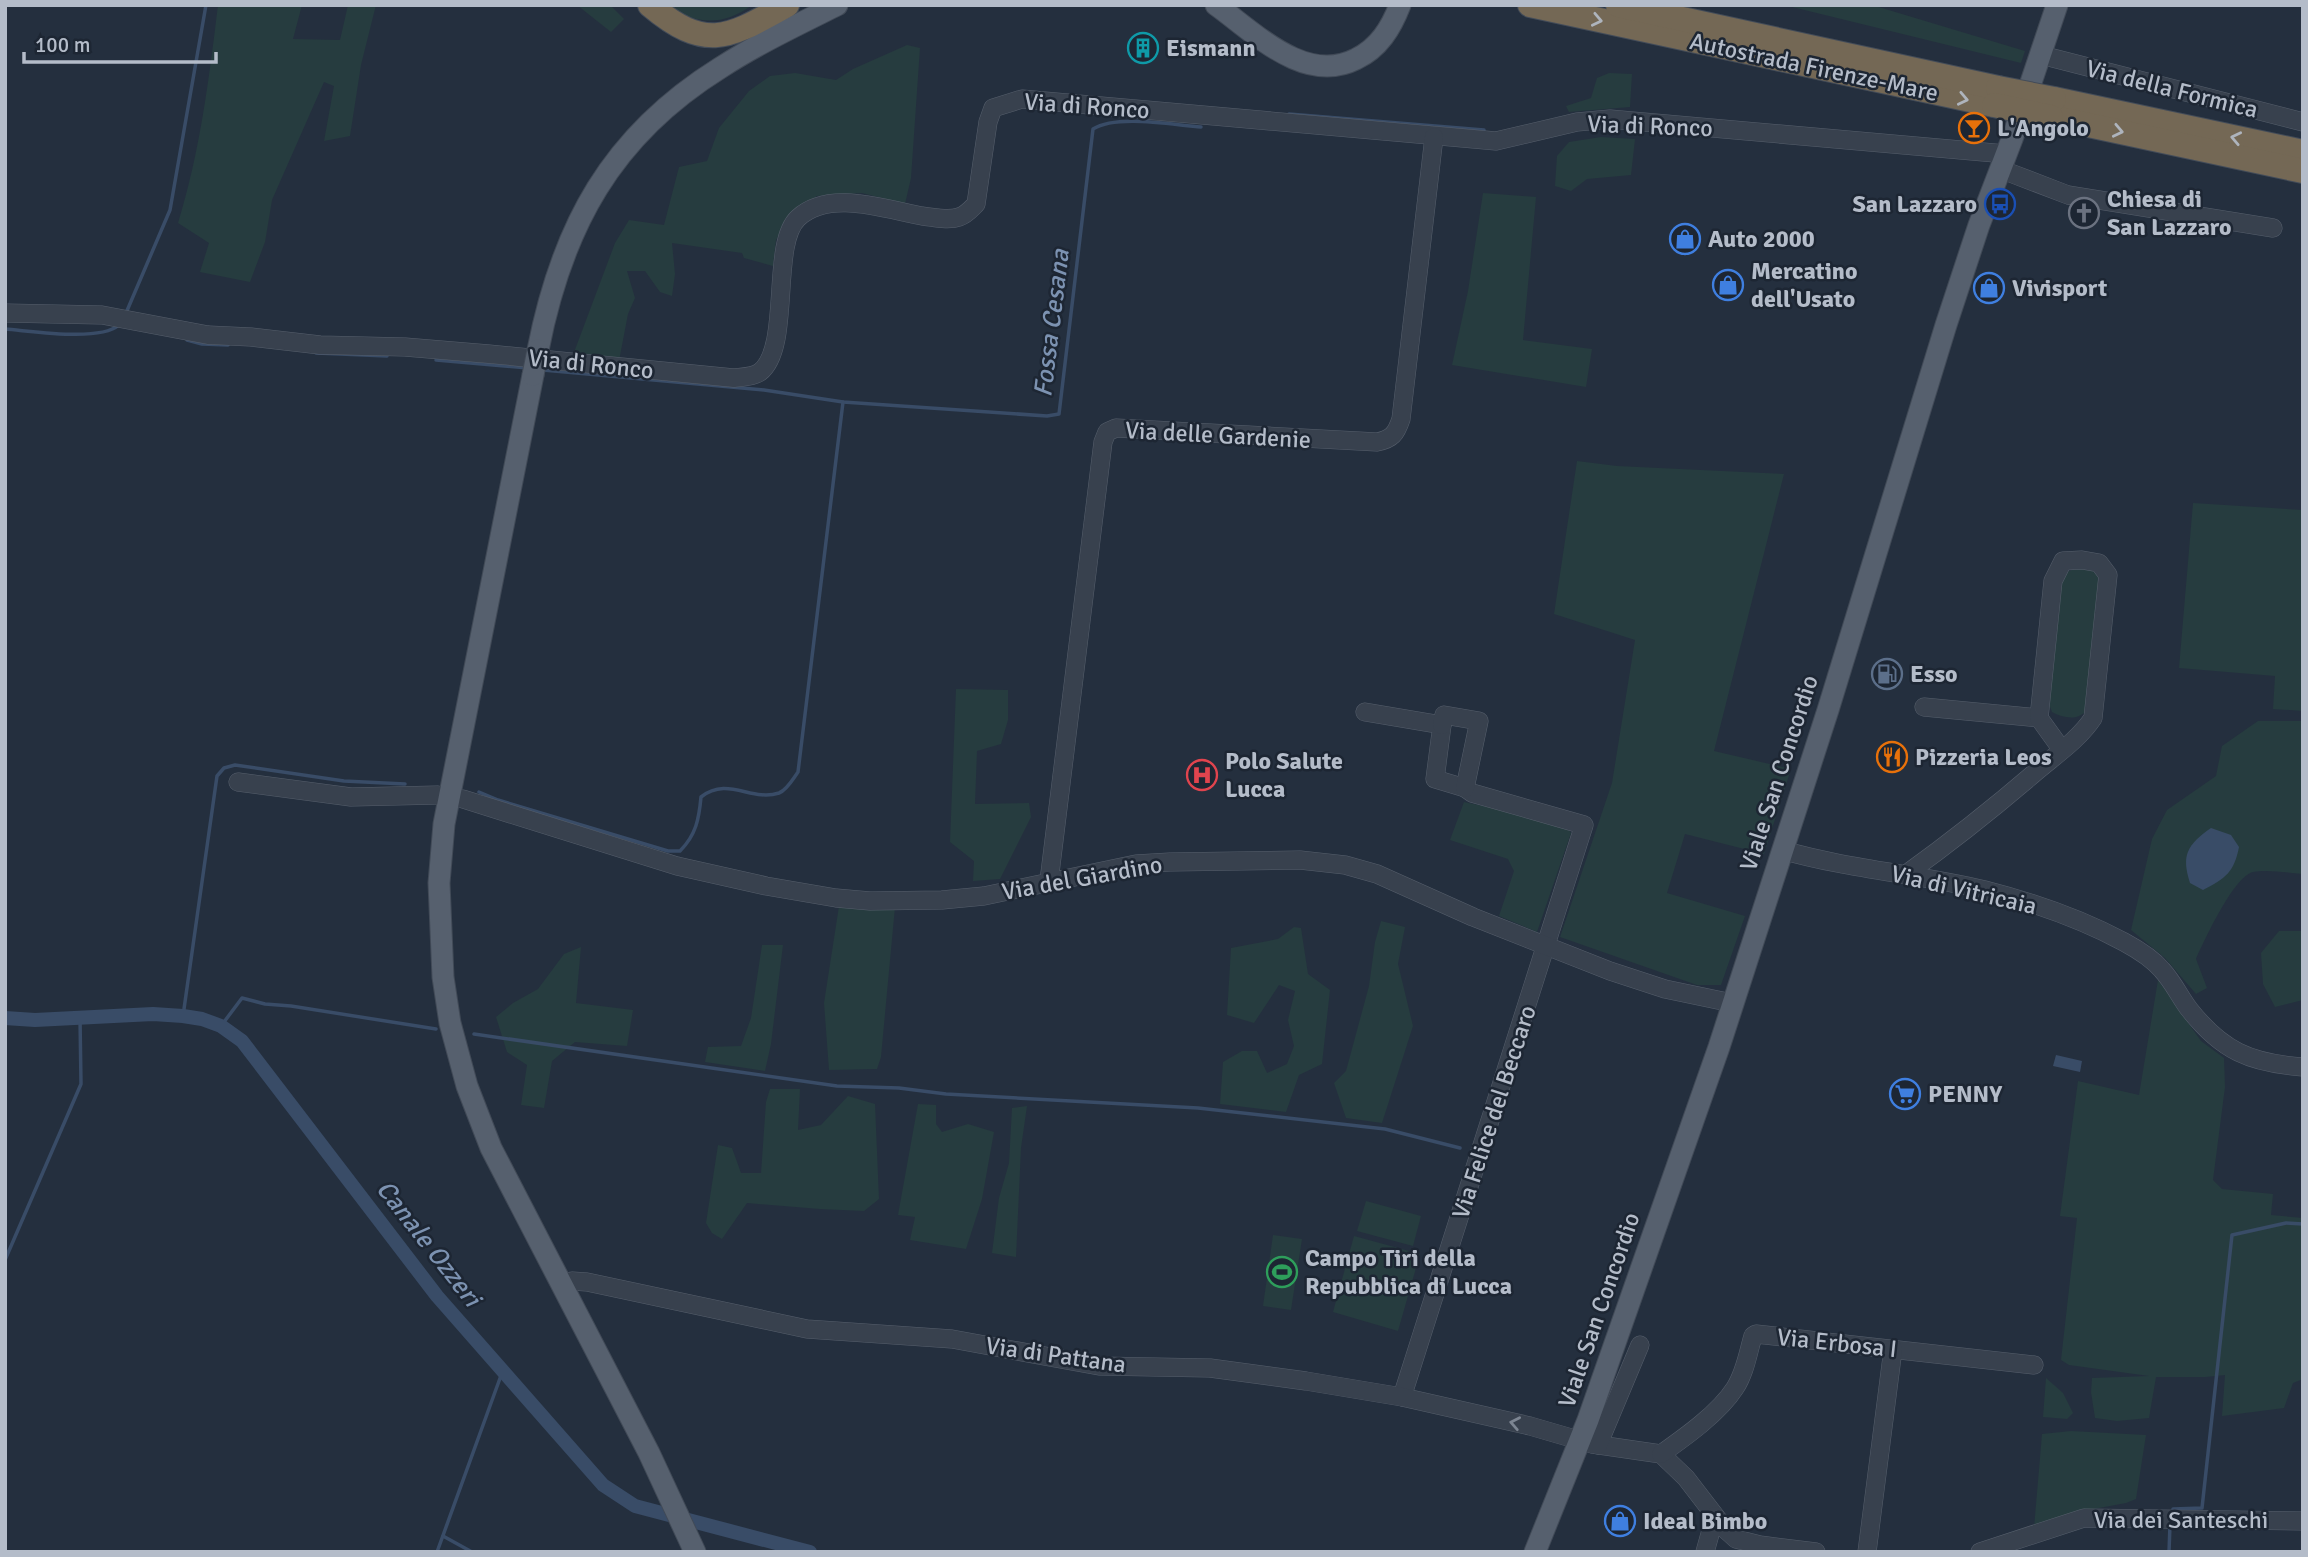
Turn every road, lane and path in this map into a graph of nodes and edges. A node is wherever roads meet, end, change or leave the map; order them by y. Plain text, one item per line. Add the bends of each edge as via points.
1 (759, 5) edge
2 (787, 5) edge
3 (837, 5) edge
4 (1216, 5) edge
5 (1530, 5) edge
6 (1618, 5) edge
7 (2057, 5) edge
8 (658, 11) edge
9 (1397, 12) edge
10 (2041, 55) junction
11 (1996, 96) junction
12 (2053, 108) junction
13 (2303, 122) edge
14 (1434, 137) junction
15 (2303, 152) edge
16 (2003, 162) junction
17 (2303, 171) edge
18 (2273, 228) dead end
19 (5, 313) edge
20 (1924, 707) dead end
21 (1365, 712) dead end
22 (2039, 718) junction
23 (1443, 724) junction
24 (2062, 750) junction
25 (237, 782) dead end
26 (1465, 788) junction
27 (438, 795) dead end
28 (463, 799) dead end
29 (1782, 850) junction
30 (1905, 875) junction
31 (1049, 881) junction
32 (1547, 946) junction
33 (1732, 1003) junction
34 (2303, 1066) edge
35 (572, 1281) dead end
36 (1640, 1345) dead end
37 (1893, 1349) junction
38 (2034, 1365) dead end
39 (1402, 1397) junction
40 (1589, 1442) junction
41 (1661, 1454) junction
42 (1715, 1516) junction
43 (2303, 1521) edge
44 (695, 1552) edge
45 (1535, 1552) edge
46 (1705, 1552) edge
47 (1816, 1552) edge
48 (1867, 1552) edge
49 (1980, 1552) edge

1 - 8 highway via 720,24 689,24
2 - 8 highway via 715,36 691,33
3 - 44 main road, bridge via 740,55 665,108 626,148 571,234 538,349 444,824 439,883 443,977 467,1086 491,1148 649,1453
4 - 9 main road via 1290,57 1323,66 1345,64 1368,52 1383,38
5 -> 11 highway, Autostrada Firenze-Mare
6 - 11 highway, Autostrada Firenze-Mare
7 - 10 main road, Viale San Concordio
10 - 13 street, Via della Formica
10 - 16 main road, Viale San Concordio
11 - 12 highway, Autostrada Firenze-Mare, bridge
15 -> 12 highway, Autostrada Firenze-Mare
12 -> 17 highway, Autostrada Firenze-Mare
14 - 16 street, Via di Ronco via 1496,141 1610,119
14 - 19 street, Via di Ronco via 1036,100 1007,102 993,108 976,204 959,218 835,202 818,205 796,219 786,242 776,338 760,371 743,377 208,335 102,315
14 - 31 street, Via delle Gardenie via 1401,419 1391,439 1363,442 1116,428 1107,432
16 - 18 street, Via di Ronco via 2068,195
16 - 29 main road, Viale San Concordio via 1954,300
20 - 22 street
21 - 23 street
22 - 24 street
22 - 24 street via 2056,573 2063,561 2099,563 2108,575 2093,718
23 - 26 street via 1435,779
23 - 26 street via 1444,715 1479,721
24 - 30 street
25 - 27 street via 351,797
26 - 32 street via 1584,825
28 - 31 street, Via del Giardino via 677,866 836,898 942,900
29 - 30 street, Via di Vitricaia
29 - 33 main road, Viale San Concordio
30 - 34 street, Via di Vitricaia via 2035,905 2123,941 2162,969 2211,1034 2233,1051 2258,1060
31 - 32 street, Via del Giardino via 1170,862 1300,860 1345,865 1377,874
32 - 33 street, Via del Giardino via 1665,989
32 - 39 street, Via Felice del Beccaro
33 - 40 main road, Viale San Concordio
35 - 39 street, Via di Pattana via 807,1329 952,1339 1099,1366 1210,1368
36 - 40 street
37 - 38 street, Via Erbosa I
37 - 41 street, Via Erbosa I via 1756,1334 1735,1388
37 - 48 street
40 -> 39 street, Via di Pattana
40 - 41 street
40 - 45 main road, Viale San Concordio
41 - 42 street
42 - 46 street
42 - 47 street via 1736,1539
43 - 49 street, Via dei Santeschi via 2084,1518

